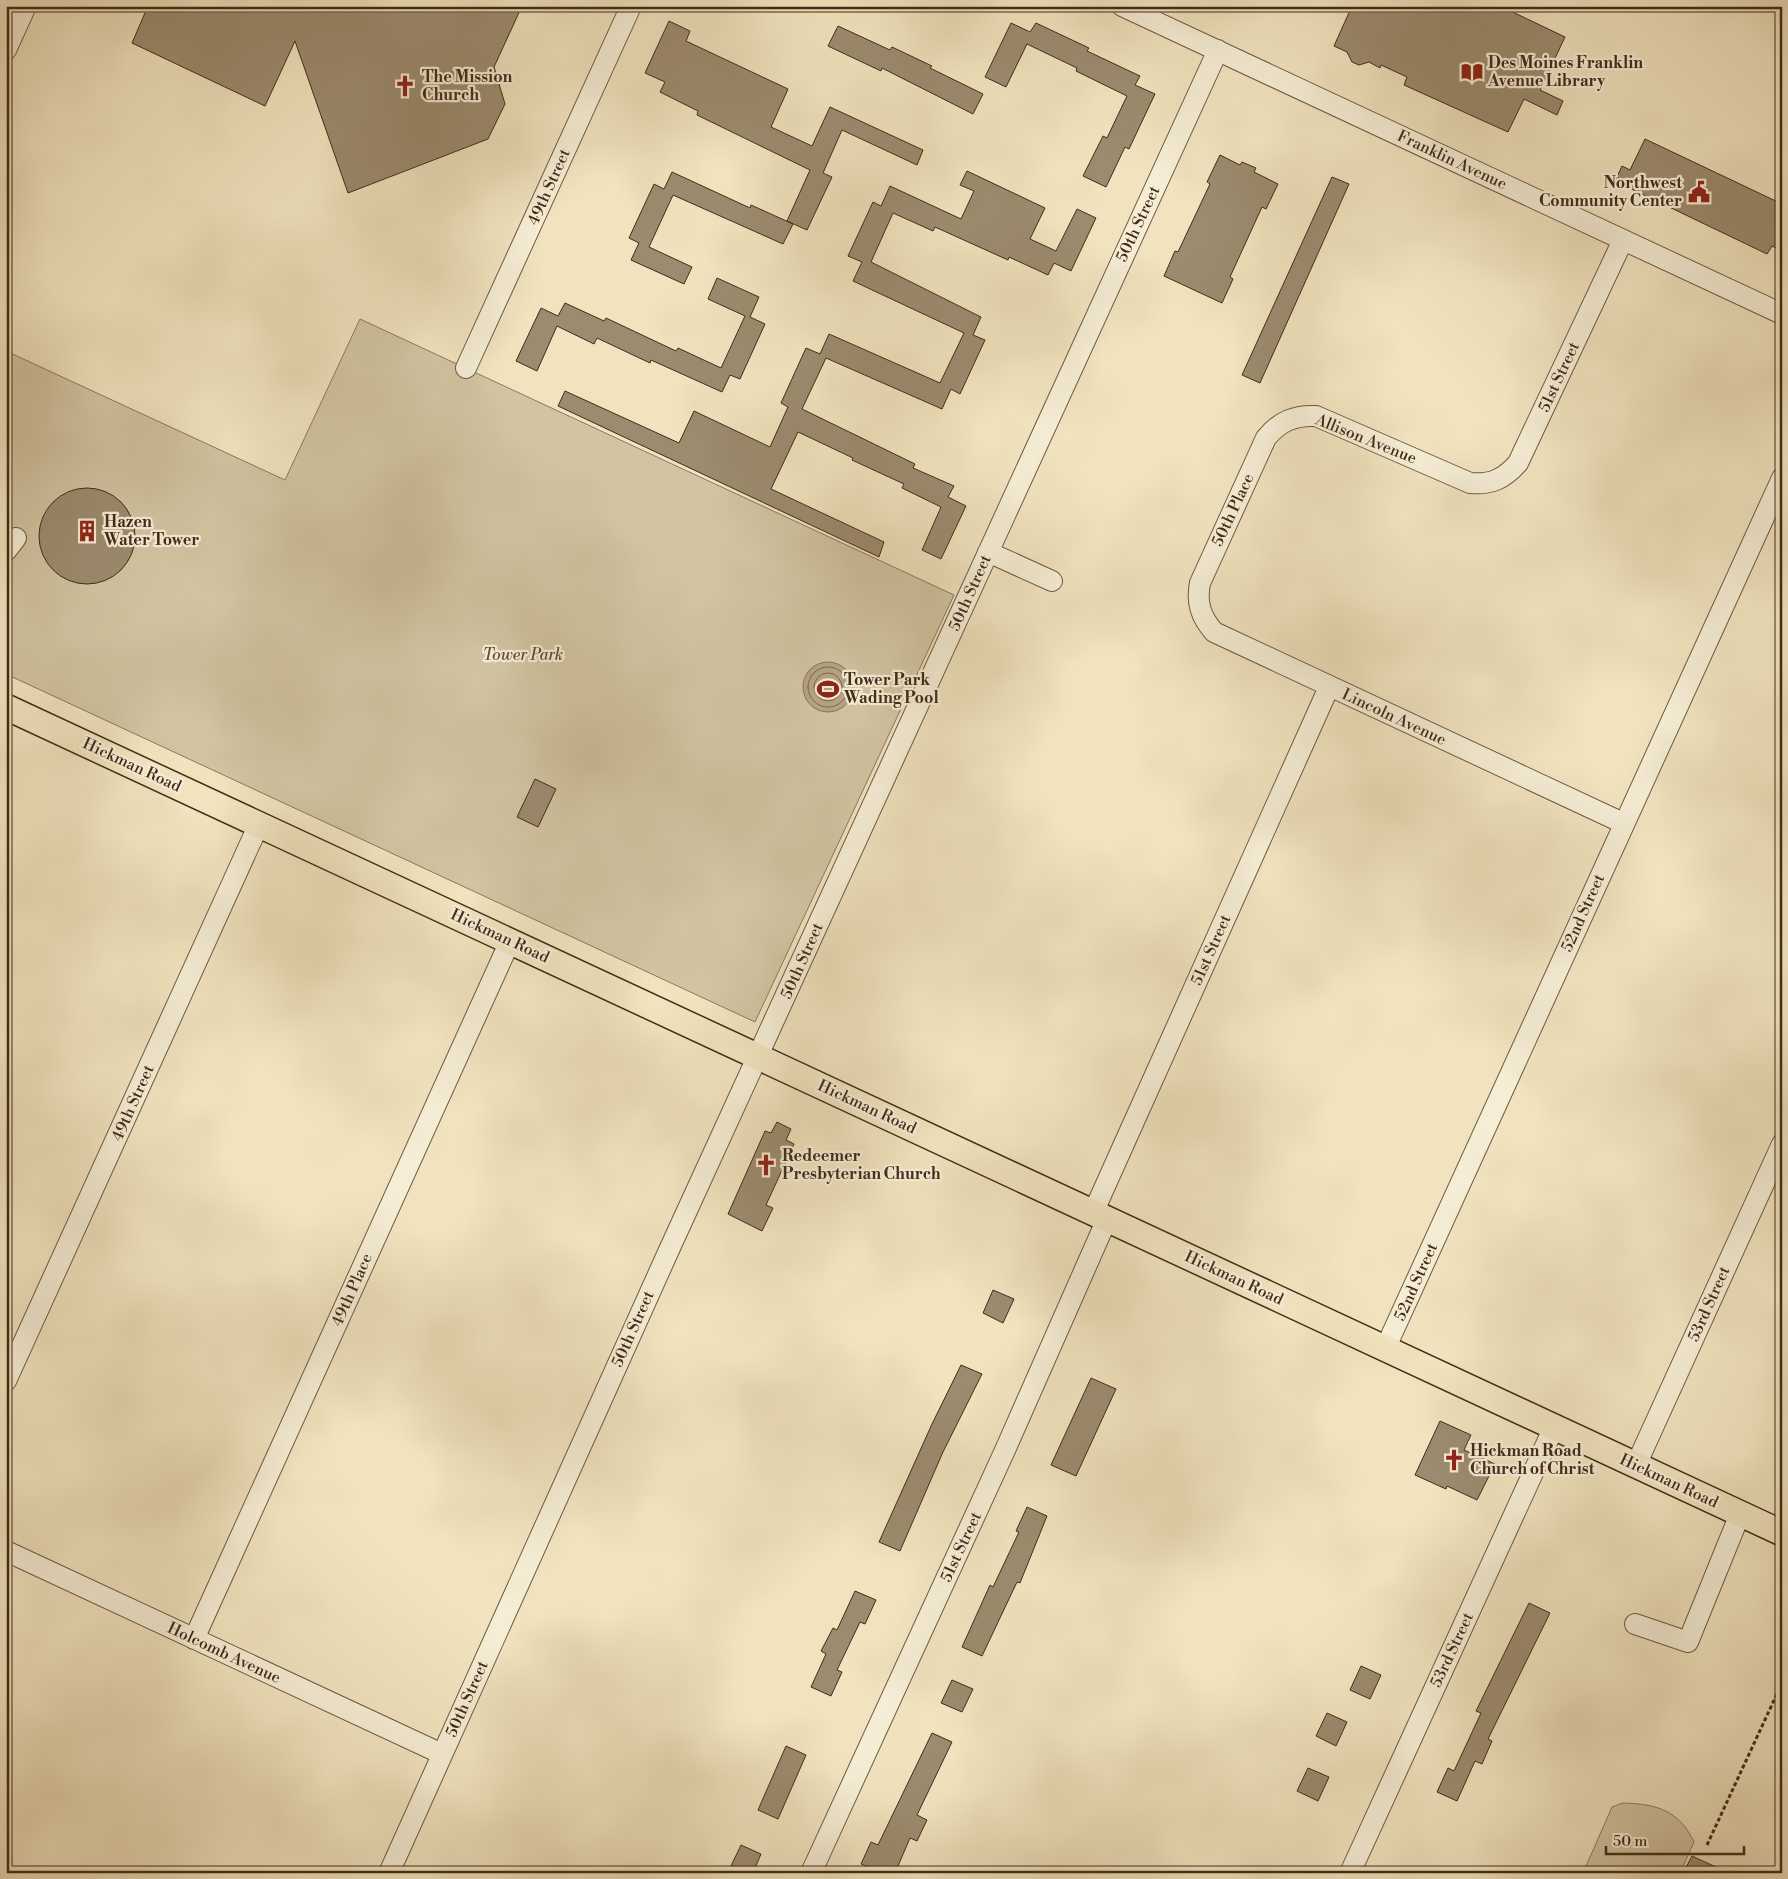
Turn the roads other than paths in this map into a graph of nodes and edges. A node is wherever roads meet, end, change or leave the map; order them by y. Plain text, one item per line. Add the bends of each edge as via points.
1 (26, 6) edge
2 (631, 6) edge
3 (1122, 6) edge
4 (6, 50) edge
5 (1218, 50) junction
6 (1623, 240) junction
7 (1782, 314) edge
8 (466, 368) dead end
9 (1266, 438) joint
10 (1782, 478) edge
11 (1470, 483) joint
12 (988, 552) junction
13 (1052, 581) dead end
14 (1200, 583) joint
15 (1329, 687) junction
16 (6, 707) edge
17 (1624, 823) junction
18 (259, 824) junction
19 (510, 941) junction
20 (759, 1057) junction
21 (1782, 1144) edge
22 (1100, 1216) junction
23 (1385, 1349) junction
24 (6, 1381) edge
25 (1554, 1427) junction
26 (1636, 1465) junction
27 (1740, 1514) junction
28 (1782, 1533) edge
29 (6, 1551) edge
30 (1635, 1624) dead end
31 (194, 1639) junction
32 (442, 1754) junction
33 (389, 1873) edge
34 (811, 1873) edge
35 (1350, 1873) edge

1 - 4 street
2 - 8 street, 49th Street
3 - 5 street, Franklin Avenue
5 - 6 street, Franklin Avenue
5 - 12 street, 50th Street
6 - 7 street, Franklin Avenue
6 - 11 street, 51st Street via 1518,463 1498,481
9 - 11 street, Allison Avenue via 1286,420 1301,415 1316,416
9 - 14 street, 50th Place
10 - 17 street, 52nd Street
12 - 13 street
12 - 20 street, 50th Street
14 - 15 street, Lincoln Avenue via 1199,608 1204,622 1214,632
15 - 17 street, Lincoln Avenue
15 - 22 street, 51st Street
16 - 18 main road, Hickman Road
17 - 23 street, 52nd Street
18 - 19 main road, Hickman Road
18 - 24 street, 49th Street
19 - 20 main road, Hickman Road
19 - 31 street, 49th Place
20 - 22 main road, Hickman Road
20 - 32 street, 50th Street
21 - 26 street, 53rd Street
22 - 23 main road, Hickman Road
22 - 34 street, 51st Street via 1006,1448
23 - 25 main road, Hickman Road
25 - 26 main road, Hickman Road
25 - 35 street, 53rd Street
26 - 27 main road, Hickman Road
27 - 28 main road, Hickman Road
27 - 30 street via 1688,1642
29 - 31 street, Holcomb Avenue
31 - 32 street, Holcomb Avenue
32 - 33 street, 50th Street

